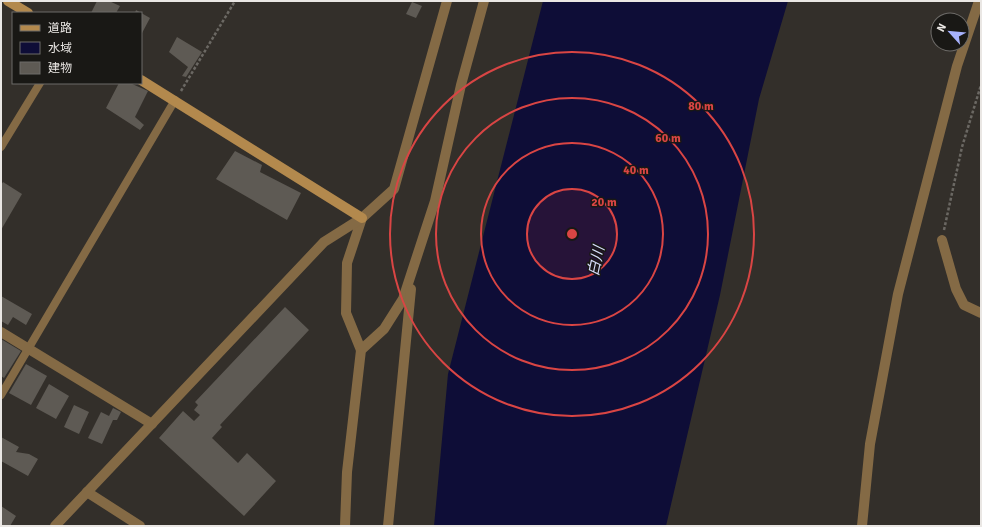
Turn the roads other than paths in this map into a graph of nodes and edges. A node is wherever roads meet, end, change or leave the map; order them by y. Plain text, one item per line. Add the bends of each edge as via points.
1 (8, 1) edge
2 (447, 1) edge
3 (484, 1) edge
4 (980, 1) edge
5 (26, 12) edge
6 (142, 81) edge
7 (39, 84) edge
8 (175, 100) junction
9 (1, 147) edge
10 (362, 218) junction
11 (942, 240) road end
12 (413, 270) junction
13 (981, 313) edge
14 (1, 332) edge
15 (29, 349) junction
16 (361, 350) junction
17 (1, 395) edge
18 (152, 424) junction
19 (87, 492) junction
20 (55, 526) edge
21 (140, 526) edge
22 (345, 526) edge
23 (388, 526) edge
24 (862, 526) edge

1 - 5 street
2 - 10 street via 394,189
3 - 12 street via 461,85 435,201
4 - 24 street via 957,66 898,294 870,444
6 - 8 street
7 - 9 lane
8 - 10 street
8 - 15 lane
10 - 16 street via 348,263 346,313
10 - 18 street via 324,242
11 - 13 street via 956,289 964,304
12 - 16 street via 403,299 384,329
12 - 23 street
14 - 15 street
15 - 17 lane
15 - 18 street
16 - 22 street via 347,472
18 - 19 street
19 - 20 street
19 - 21 street

